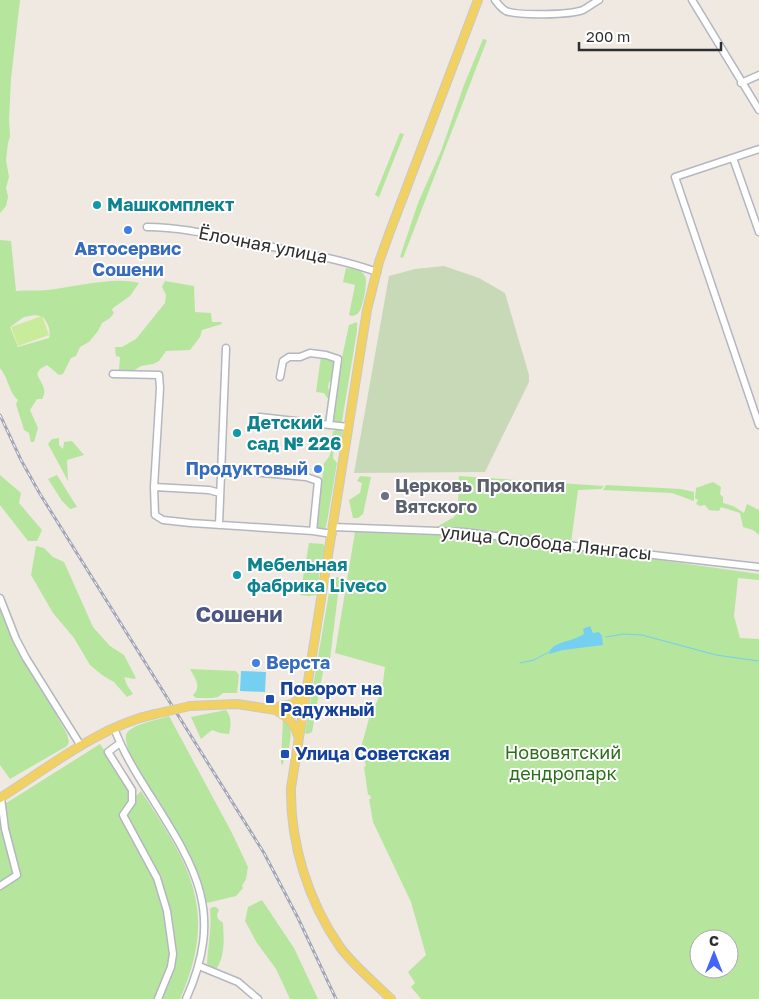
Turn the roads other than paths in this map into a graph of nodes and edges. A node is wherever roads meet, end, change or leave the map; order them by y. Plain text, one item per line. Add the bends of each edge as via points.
1 (495, 0) edge
2 (599, 0) edge
3 (692, 0) edge
4 (477, 2) edge
5 (759, 75) edge
6 (741, 83) junction
7 (759, 110) edge
8 (759, 149) edge
9 (733, 158) junction
10 (147, 227) dead end
11 (759, 232) edge
12 (377, 272) junction
13 (226, 348) dead end
14 (113, 374) dead end
15 (280, 377) dead end
16 (260, 417) dead end
17 (759, 424) edge
18 (329, 426) junction
19 (348, 427) junction
20 (221, 469) junction
21 (154, 487) junction
22 (220, 493) junction
23 (218, 525) junction
24 (313, 531) junction
25 (332, 531) junction
26 (759, 567) edge
27 (0, 598) edge
28 (307, 689) junction
29 (268, 708) junction
30 (302, 714) junction
31 (114, 728) junction
32 (298, 737) junction
33 (120, 743) junction
34 (81, 746) junction
35 (0, 798) edge
36 (0, 886) edge
37 (199, 966) junction
38 (158, 999) edge
39 (186, 999) edge
40 (258, 999) edge
41 (391, 999) edge

1 - 2 street via 504,10 513,13 556,14 583,10
3 - 6 street
4 - 12 main road
5 - 6 street
6 - 7 street
8 - 9 street
9 - 11 street
9 - 17 street via 675,177
10 - 12 street, Ёлочная улица via 192,231
12 - 19 main road via 367,310
13 - 20 street
14 - 21 street via 159,376
15 - 18 street via 283,361 288,357 310,353 338,359
16 - 18 street
18 - 19 street
19 - 25 main road
20 - 22 street
20 - 24 street via 306,476 318,481
21 - 22 street
21 - 23 street, улица Слобода Лянгасы via 155,515 163,520
22 - 23 street
23 - 24 street, улица Слобода Лянгасы
24 - 25 street, улица Слобода Лянгасы
25 - 26 street, улица Слобода Лянгасы via 464,532
25 - 28 main road
27 - 34 street via 16,640
28 - 29 main road via 293,704
28 - 30 main road
29 - 30 main road
29 - 31 main road, bridge via 227,704 190,706 140,717
29 - 32 main road via 289,719
30 - 32 main road
31 - 33 street
31 - 34 main road
32 - 41 main road via 290,788 292,825 311,893 341,947
33 - 37 street via 181,844 195,875 204,914
33 - 38 street via 108,752 132,790 132,802 123,815 156,878 167,911 173,954
34 - 35 main road
35 - 36 street via 17,875
37 - 39 street
37 - 40 street via 238,982

